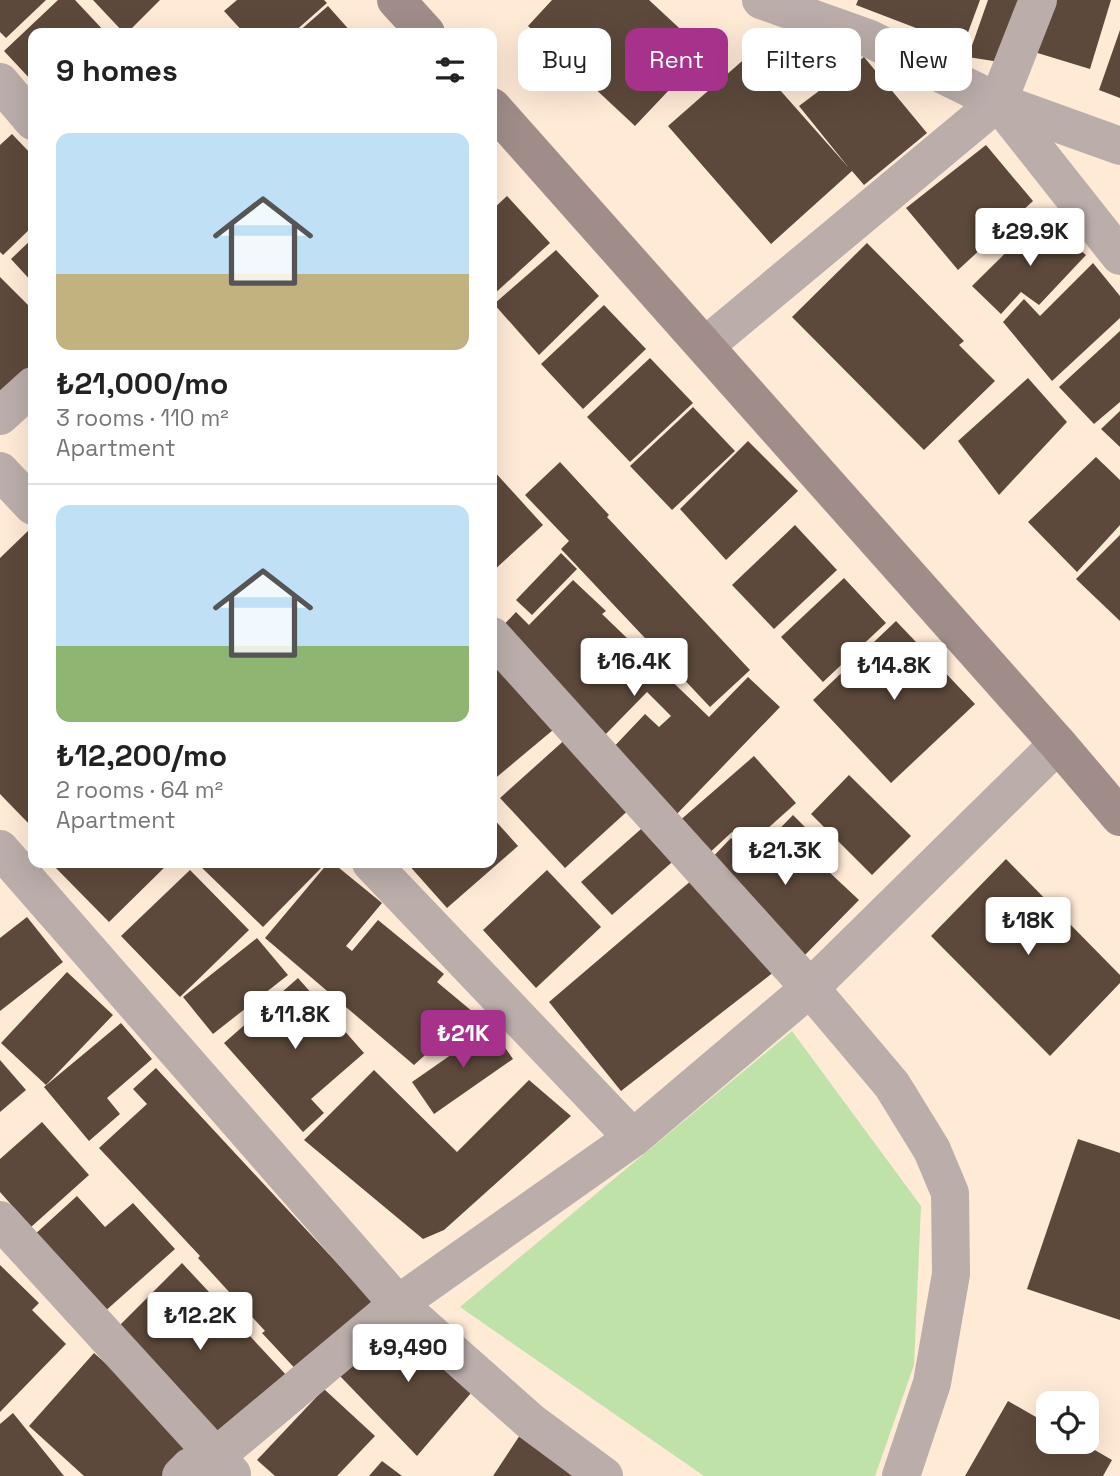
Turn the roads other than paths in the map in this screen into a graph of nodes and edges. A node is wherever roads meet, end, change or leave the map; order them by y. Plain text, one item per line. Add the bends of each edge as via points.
1 (396, 0) edge
2 (761, 0) edge
3 (1038, 0) edge
4 (834, 13) edge
5 (421, 28) edge
6 (0, 82) edge
7 (998, 102) junction
8 (497, 113) edge
9 (28, 115) edge
10 (1120, 146) edge
11 (1120, 256) edge
12 (705, 346) junction
13 (28, 391) edge
14 (0, 416) edge
15 (0, 471) edge
16 (28, 501) edge
17 (497, 642) edge
18 (1058, 744) junction
19 (1120, 817) edge
20 (0, 849) edge
21 (376, 868) edge
22 (810, 988) junction
23 (633, 1138) junction
24 (0, 1220) edge
25 (398, 1304) junction
26 (224, 1466) edge
27 (181, 1476) edge
28 (604, 1476) edge
29 (901, 1476) edge

1 - 5 street
2 - 4 street
3 - 7 street
4 - 7 street via 870,39
6 - 9 street
7 - 10 street
7 - 11 street
7 - 12 street
8 - 12 street
12 - 18 street
13 - 14 street
15 - 16 street
17 - 22 street
18 - 19 street
18 - 22 street
20 - 25 street
21 - 23 street
22 - 23 street
22 - 29 street via 892,1085 932,1150 950,1193 951,1274 932,1383
23 - 25 street
24 - 26 street
25 - 26 street
25 - 28 street via 531,1422
26 - 27 street via 190,1467

